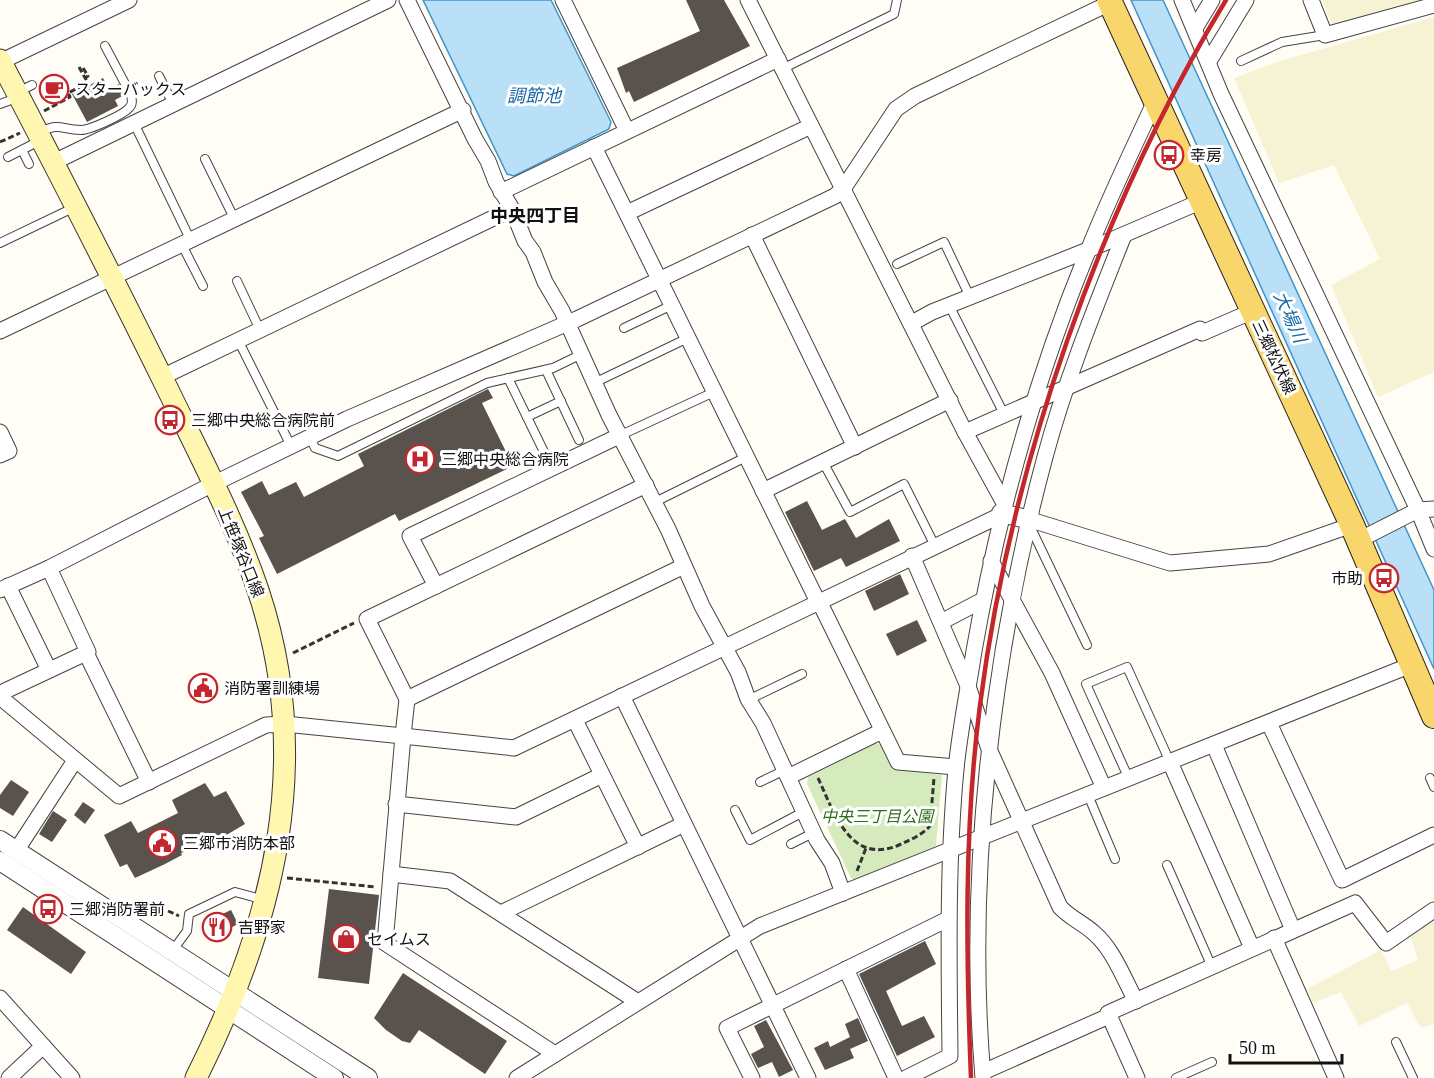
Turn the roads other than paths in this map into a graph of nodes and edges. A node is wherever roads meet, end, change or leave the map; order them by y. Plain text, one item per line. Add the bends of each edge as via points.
1 (129, 0) edge
2 (388, 0) edge
3 (407, 0) edge
4 (563, 0) edge
5 (748, 0) edge
6 (897, 0) edge
7 (1182, 0) edge
8 (1212, 0) edge
9 (1246, 0) edge
10 (1311, 0) edge
11 (1110, 2) edge
12 (109, 4) edge
13 (1434, 5) edge
14 (1195, 28) junction
15 (1325, 35) junction
16 (105, 46) dead end
17 (0, 61) edge
18 (1209, 61) junction
19 (1241, 61) dead end
20 (780, 64) junction
21 (159, 76) dead end
22 (17, 95) edge
23 (1155, 101) junction
24 (173, 104) junction
25 (463, 110) junction
26 (134, 123) junction
27 (811, 126) junction
28 (36, 129) junction
29 (627, 131) junction
30 (594, 147) junction
31 (22, 150) junction
32 (8, 157) dead end
33 (205, 159) dead end
34 (54, 162) junction
35 (29, 164) dead end
36 (843, 189) junction
37 (501, 192) junction
38 (1202, 201) junction
39 (76, 207) junction
40 (512, 209) junction
41 (627, 213) junction
42 (234, 218) junction
43 (752, 235) junction
44 (1124, 235) junction
45 (186, 241) junction
46 (0, 243) edge
47 (1088, 250) junction
48 (897, 264) dead end
49 (111, 277) junction
50 (660, 279) junction
51 (237, 280) dead end
52 (202, 286) dead end
53 (970, 297) junction
54 (672, 305) junction
55 (948, 305) junction
56 (1252, 311) junction
57 (567, 323) junction
58 (912, 323) junction
59 (624, 328) dead end
60 (0, 330) edge
61 (260, 330) junction
62 (688, 338) junction
63 (238, 340) junction
64 (582, 354) junction
65 (546, 370) junction
66 (162, 377) junction
67 (508, 378) junction
68 (594, 383) junction
69 (1068, 386) junction
70 (714, 392) junction
71 (950, 400) junction
72 (1034, 400) junction
73 (561, 401) junction
74 (1004, 414) junction
75 (526, 417) junction
76 (0, 432) edge
77 (965, 432) junction
78 (621, 435) junction
79 (310, 437) junction
80 (579, 440) dead end
81 (291, 446) junction
82 (855, 447) junction
83 (545, 454) dead end
84 (0, 455) edge
85 (746, 457) junction
86 (823, 462) junction
87 (213, 484) junction
88 (646, 485) junction
89 (763, 491) junction
90 (653, 503) junction
91 (1002, 510) junction
92 (1421, 511) edge
93 (1030, 522) junction
94 (1360, 533) junction
95 (935, 546) junction
96 (1434, 549) edge
97 (912, 556) junction
98 (991, 561) junction
99 (684, 566) junction
100 (49, 568) junction
101 (436, 586) junction
102 (4, 588) edge
103 (1013, 599) junction
104 (983, 600) junction
105 (818, 601) junction
106 (941, 622) junction
107 (1087, 645) dead end
108 (723, 647) junction
109 (86, 653) junction
110 (1411, 665) junction
111 (49, 670) junction
112 (802, 674) dead end
113 (968, 686) junction
114 (622, 696) junction
115 (0, 698) edge
116 (407, 699) junction
117 (748, 700) junction
118 (1434, 716) edge
119 (575, 720) junction
120 (1269, 723) junction
121 (285, 724) junction
122 (882, 731) junction
123 (403, 736) junction
124 (1214, 746) junction
125 (989, 749) junction
126 (74, 762) junction
127 (1170, 762) junction
128 (956, 767) junction
129 (787, 774) junction
130 (602, 775) junction
131 (1430, 778) dead end
132 (1129, 779) junction
133 (148, 782) junction
134 (760, 782) dead end
135 (1434, 787) edge
136 (1104, 788) junction
137 (1088, 795) junction
138 (396, 804) junction
139 (735, 810) dead end
140 (805, 812) junction
141 (1023, 821) junction
142 (684, 824) junction
143 (815, 832) junction
144 (1434, 835) edge
145 (983, 838) junction
146 (0, 840) edge
147 (791, 844) dead end
148 (638, 847) junction
149 (950, 849) junction
150 (1115, 859) dead end
151 (5, 862) edge
152 (1167, 865) dead end
153 (391, 881) junction
154 (843, 893) junction
155 (267, 901) junction
156 (1434, 910) edge
157 (501, 913) junction
158 (948, 919) junction
159 (1293, 930) junction
160 (740, 938) junction
161 (1274, 938) junction
162 (1252, 948) junction
163 (172, 952) junction
164 (1212, 967) junction
165 (846, 969) junction
166 (0, 998) edge
167 (232, 1001) junction
168 (1136, 1001) junction
169 (639, 1002) junction
170 (772, 1005) junction
171 (1109, 1016) junction
172 (1396, 1042) dead end
173 (43, 1047) junction
174 (555, 1054) junction
175 (1212, 1062) dead end
176 (983, 1075) edge
177 (9, 1078) edge
178 (72, 1078) edge
179 (196, 1078) edge
180 (334, 1078) edge
181 (368, 1078) edge
182 (517, 1078) edge
183 (753, 1078) edge
184 (808, 1078) edge
185 (896, 1078) edge
186 (906, 1078) edge
187 (1137, 1078) edge
188 (1176, 1078) edge
189 (1336, 1078) edge
190 (1413, 1078) edge

1 - 12 street
2 - 24 street
3 - 25 street
4 - 29 street
5 - 20 street
6 - 20 lane via 894,14
7 - 14 street
8 - 14 street
9 - 18 street
10 - 15 street
11 - 23 main road, 三郷松伏線
11 - 36 street via 915,96 896,109
12 - 17 street
13 - 15 street
14 - 18 street
15 - 19 lane via 1282,42
16 - 28 lane via 131,95 129,109 91,128 53,125
17 - 22 main road, 上笹塚谷口線
18 - 92 street via 1221,94
20 - 27 street
20 - 29 street
21 - 24 lane
22 - 28 main road, 上笹塚谷口線
23 - 38 main road, 三郷松伏線
23 - 47 street
24 - 26 street
25 - 37 street
25 - 42 street
26 - 34 street
26 - 45 lane
27 - 36 street
27 - 41 street
28 - 31 lane
28 - 34 main road, 上笹塚谷口線
29 - 30 street
30 - 37 street
30 - 41 street
31 - 32 lane
31 - 35 lane
33 - 42 lane
34 - 39 main road, 上笹塚谷口線
36 - 43 street
36 - 58 street
37 - 40 street
38 - 44 street
38 - 56 main road, 三郷松伏線
39 - 46 lane
39 - 49 main road, 上笹塚谷口線
40 - 57 street
40 - 61 street
41 - 50 street
42 - 45 street
43 - 50 street
43 - 82 street
44 - 47 street
44 - 69 street
45 - 49 street
45 - 52 lane
47 - 53 street
47 - 72 street
48 - 53 lane via 944,242
49 - 60 street
49 - 66 main road, 上笹塚谷口線
50 - 54 street
50 - 57 street
51 - 61 lane
53 - 55 street
54 - 59 lane
54 - 62 street
55 - 58 street
55 - 74 lane
56 - 69 street
56 - 94 main road, 三郷松伏線
57 - 64 street
57 - 79 street
58 - 71 street
61 - 63 street
62 - 68 lane
62 - 70 street
63 - 66 street
63 - 81 lane
64 - 65 lane
64 - 68 street
65 - 67 lane
65 - 73 lane
66 - 87 main road, 上笹塚谷口線
67 - 75 lane
67 - 79 lane via 487,383 338,456 315,448
68 - 78 street
69 - 72 street
69 - 93 street via 1045,456
70 - 78 lane
70 - 85 street
71 - 77 street
71 - 82 street
72 - 74 street
72 - 91 street
73 - 75 lane
73 - 80 lane
74 - 77 street
75 - 83 lane
76 - 84 street via 9,450
77 - 91 street
78 - 88 street
78 - 101 street via 410,536
79 - 81 street
81 - 87 street
82 - 86 street
85 - 89 street
85 - 90 lane
86 - 89 street
86 - 95 lane via 850,512 904,484
87 - 100 street
87 - 121 main road, 上笹塚谷口線 via 259,591 278,668
88 - 90 street
88 - 101 street
89 - 105 street
90 - 99 street
91 - 93 street
91 - 95 street
91 - 98 street
92 - 94 street
92 - 96 street
93 - 94 street via 1170,563 1269,554
93 - 103 street
93 - 107 lane
94 - 110 main road, 三郷松伏線
95 - 97 street
97 - 105 street
97 - 106 street
98 - 103 street
98 - 104 street
99 - 108 street
99 - 116 street
100 - 102 street
100 - 109 street
101 - 116 street via 368,619
102 - 111 street
103 - 125 street
103 - 136 street via 1052,673
104 - 106 street
104 - 113 street
105 - 108 street
105 - 122 street
106 - 113 street
108 - 114 street
108 - 117 street
109 - 111 street
109 - 133 street via 113,719
110 - 118 main road, 三郷松伏線
110 - 120 street
111 - 115 street via 5,691
112 - 117 lane
113 - 125 street
113 - 128 street
114 - 119 street
114 - 142 street
115 - 126 street via 64,745
116 - 123 street
117 - 129 street
119 - 123 street via 514,748
119 - 130 street
120 - 124 street
120 - 144 street via 1342,880
121 - 123 street
121 - 133 street via 266,725
121 - 155 main road, 上笹塚谷口線 via 284,806
122 - 128 street via 898,762
122 - 129 street
123 - 138 street
124 - 127 street
124 - 159 street
125 - 141 street
125 - 145 street
126 - 133 street via 118,796
126 - 151 street
127 - 132 street
127 - 132 lane via 1127,667 1086,684
127 - 162 street
128 - 149 street
129 - 134 lane
129 - 140 street
130 - 138 street via 516,817
130 - 148 street
131 - 135 lane
132 - 136 street
136 - 137 street
137 - 141 street
137 - 150 lane
138 - 153 street
139 - 140 lane via 750,840
140 - 143 street
141 - 145 street
141 - 168 street via 1060,907 1103,943
142 - 148 street
142 - 160 street
143 - 147 lane
143 - 154 street
145 - 149 street
145 - 176 street
146 - 151 street
148 - 157 street
149 - 154 street
149 - 158 street
151 - 163 street
151 - 167 street
152 - 164 lane
153 - 157 street via 450,881
153 - 174 street via 385,943
154 - 160 street
155 - 163 lane via 235,892 189,914 188,931
155 - 167 main road, 上笹塚谷口線
156 - 159 street via 1386,943 1355,903
157 - 169 street
158 - 165 street
158 - 186 street via 950,1056
159 - 161 street
160 - 169 street
160 - 170 street
161 - 162 street
161 - 189 street
162 - 164 street
163 - 167 street
164 - 168 street
165 - 170 street
165 - 185 street
166 - 173 street
167 - 179 main road, 上笹塚谷口線
167 - 180 street
167 - 181 street
168 - 171 street via 1108,1013
169 - 174 street
170 - 183 street via 727,1028
170 - 184 street
171 - 176 street
171 - 187 street
172 - 190 lane
173 - 177 street
173 - 178 street
174 - 182 street
175 - 188 lane

